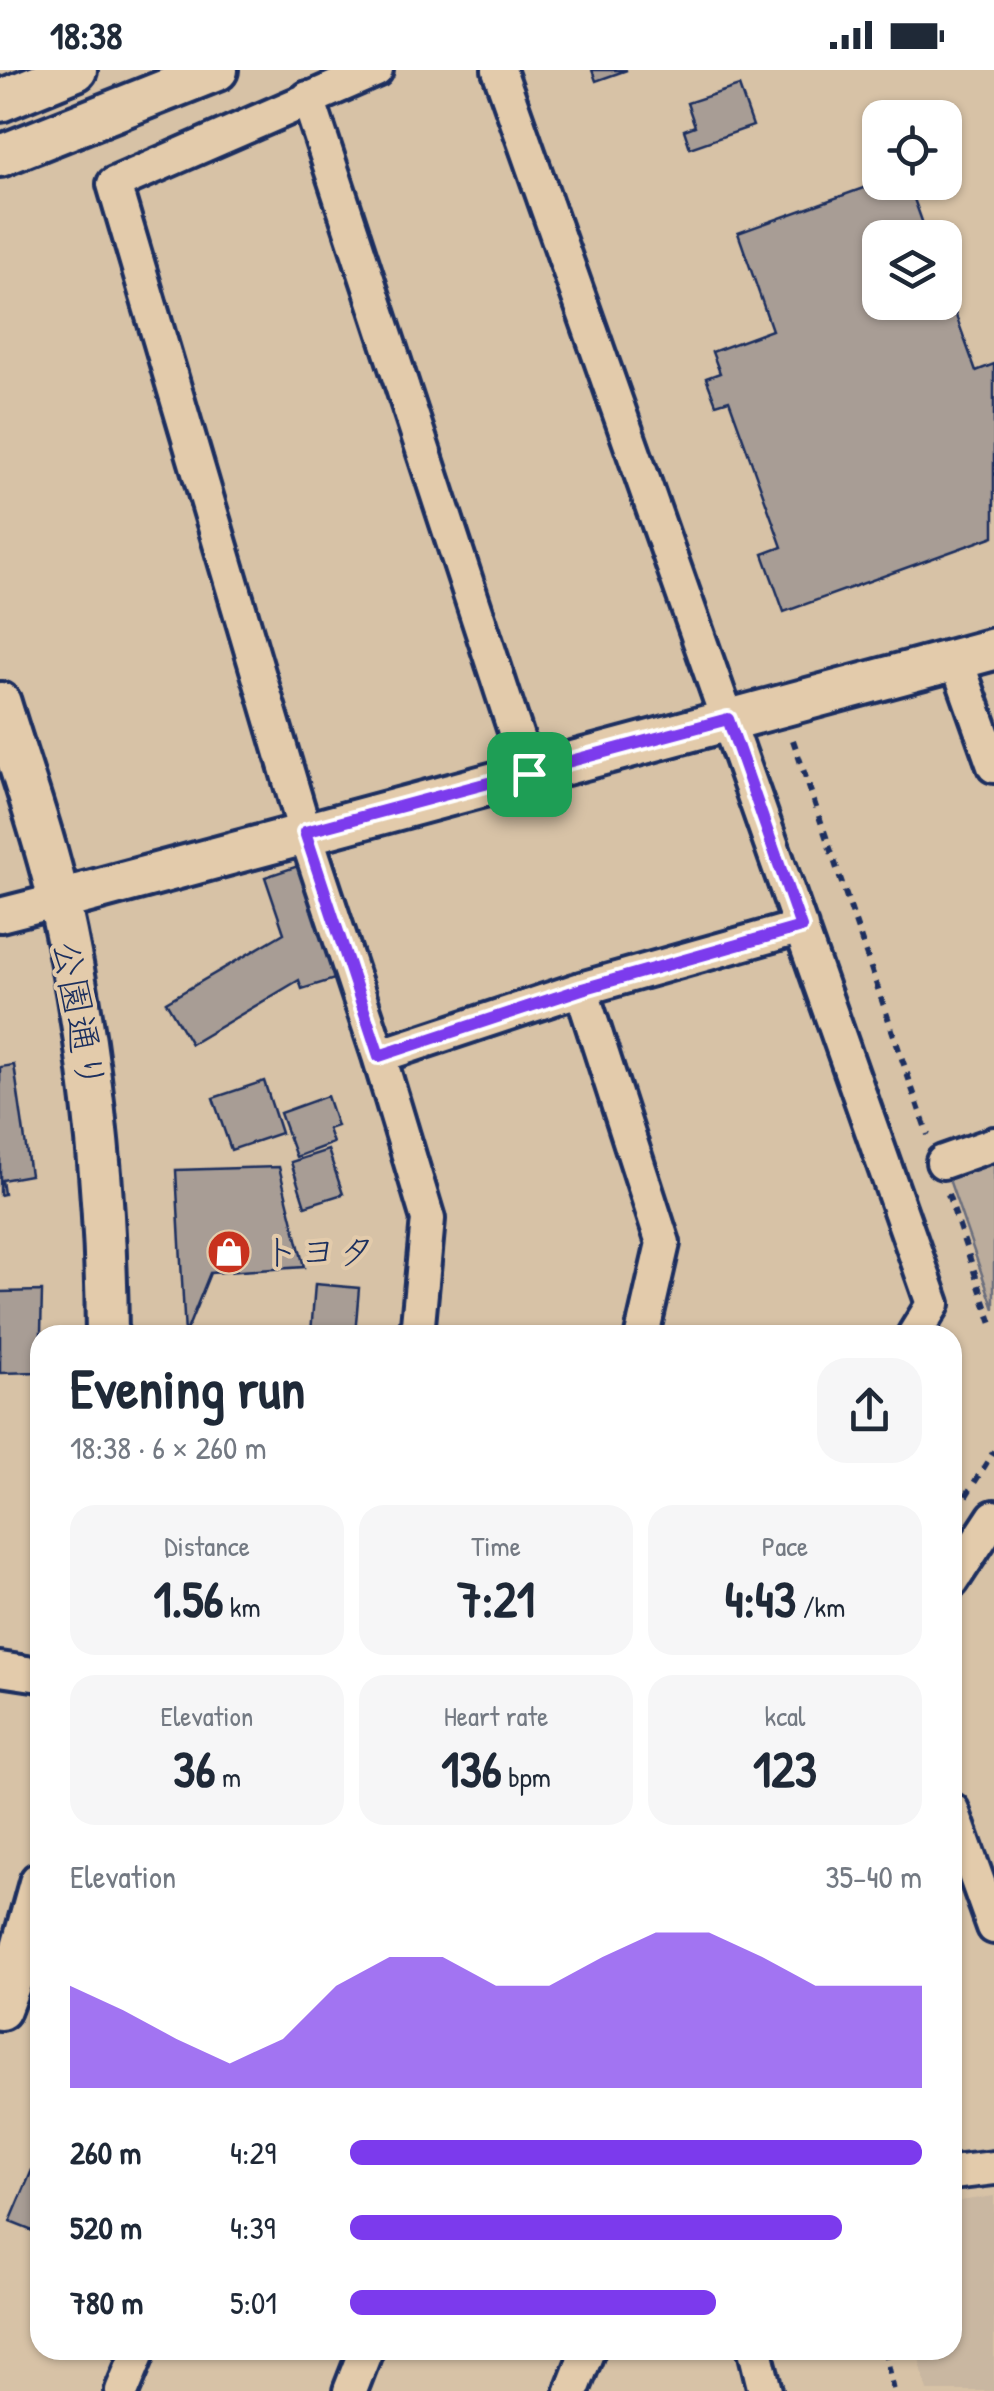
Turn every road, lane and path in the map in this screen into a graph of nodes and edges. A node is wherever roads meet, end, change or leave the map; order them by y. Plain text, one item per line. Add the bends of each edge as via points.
1 (76, 70) edge
2 (217, 70) edge
3 (376, 70) edge
4 (500, 70) edge
5 (308, 98) junction
6 (0, 101) edge
7 (0, 156) edge
8 (975, 654) edge
9 (0, 703) edge
10 (781, 706) junction
11 (728, 719) junction
12 (994, 766) edge
13 (529, 774) junction
14 (305, 832) junction
15 (59, 900) junction
16 (0, 916) edge
17 (801, 927) junction
18 (582, 989) junction
19 (379, 1056) junction
20 (994, 1144) edge
21 (940, 1164) junction
22 (108, 1325) edge
23 (418, 1325) edge
24 (644, 1325) edge
25 (920, 1325) edge
26 (994, 1330) edge
27 (994, 1451) edge
28 (963, 1501) dead end
29 (994, 1516) edge
30 (962, 1566) edge
31 (0, 1669) edge
32 (30, 1674) edge
33 (962, 1838) edge
34 (30, 1919) edge
35 (994, 1926) edge
36 (0, 2009) edge
37 (994, 2168) edge
38 (962, 2172) edge
39 (135, 2360) edge
40 (362, 2360) edge
41 (584, 2360) edge
42 (757, 2360) edge
43 (887, 2360) edge
44 (122, 2391) edge
45 (350, 2391) edge
46 (572, 2391) edge
47 (764, 2391) edge
48 (894, 2391) edge

1 - 6 street
2 - 7 street
3 - 5 street
4 - 11 street
5 - 13 street
5 - 14 street via 114,184
8 - 10 street
8 - 12 street
9 - 15 street, 公園通り
10 - 11 street
10 - 21 path
11 - 13 street
11 - 17 street
13 - 14 street
14 - 15 street
14 - 19 street
15 - 16 street
15 - 22 street, 公園通り via 96,1112
17 - 18 street
17 - 25 street via 933,1304
18 - 19 street
18 - 24 street via 663,1243
19 - 23 street via 428,1218
20 - 21 street
21 - 26 path
27 - 28 path
29 - 30 street
31 - 32 street
33 - 35 street
34 - 36 street
37 - 38 street
39 - 44 street
40 - 45 street
41 - 46 street
42 - 47 street
43 - 48 path

